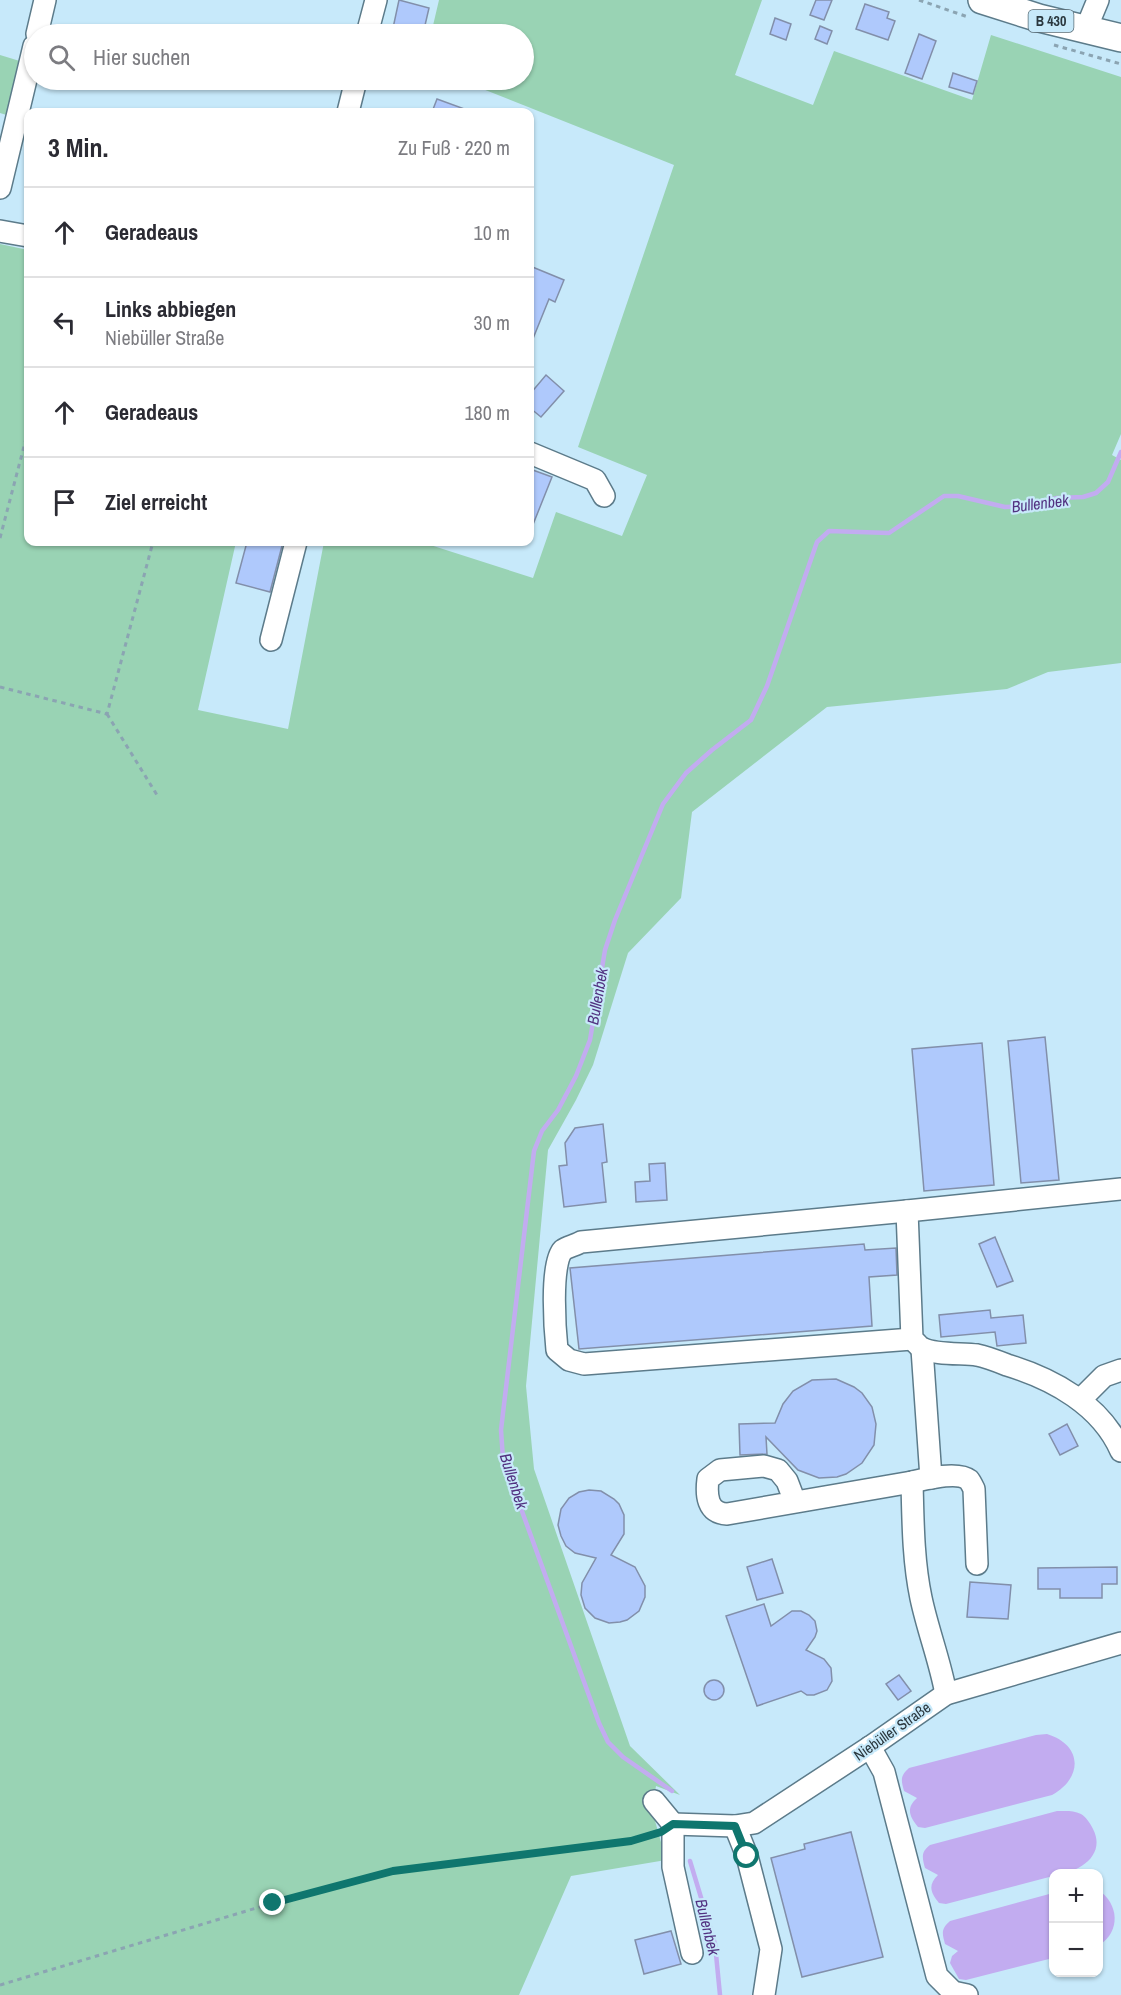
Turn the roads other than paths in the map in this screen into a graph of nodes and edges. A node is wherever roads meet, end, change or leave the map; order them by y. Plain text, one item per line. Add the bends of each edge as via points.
1 (45, 0) edge
2 (376, 0) edge
3 (982, 0) edge
4 (1098, 0) edge
5 (39, 24) edge
6 (370, 24) edge
7 (1086, 29) junction
8 (1121, 38) edge
9 (24, 88) edge
10 (354, 90) edge
11 (349, 108) edge
12 (0, 188) edge
13 (0, 231) edge
14 (24, 235) edge
15 (534, 455) edge
16 (604, 496) dead end
17 (295, 546) edge
18 (271, 640) dead end
19 (1121, 1189) edge
20 (907, 1211) junction
21 (917, 1344) junction
22 (1121, 1370) edge
23 (1080, 1400) junction
24 (1121, 1450) edge
25 (922, 1480) junction
26 (795, 1502) dead end
27 (977, 1564) dead end
28 (1121, 1642) edge
29 (946, 1694) junction
30 (870, 1747) junction
31 (654, 1801) dead end
32 (673, 1824) junction
33 (735, 1826) junction
34 (692, 1953) dead end
35 (764, 1995) edge
36 (967, 1995) edge

1 - 5 street
2 - 6 street
3 - 7 main road, B 430
4 - 7 street
7 - 8 main road, B 430
9 - 12 street
10 - 11 street
13 - 14 street
15 - 16 street via 595,480
17 - 18 street
19 - 20 street
20 - 21 street
20 - 21 street via 581,1242 564,1250 556,1262 554,1327 557,1350 569,1360 584,1364
21 - 23 street via 979,1355 1027,1371
21 - 25 street
22 - 23 street via 1104,1376
23 - 24 street via 1110,1430
25 - 26 street
25 - 27 street via 959,1476 970,1481 974,1489
25 - 29 street via 914,1543 921,1598
28 - 29 street, Niebüller Straße
29 - 30 street, Niebüller Straße
30 - 33 street, Niebüller Straße via 754,1823
30 - 36 street via 884,1772 936,1976 953,1992
31 - 32 street
32 - 33 street, Niebüller Straße
32 - 34 street via 674,1867
33 - 35 street via 747,1856 771,1949

